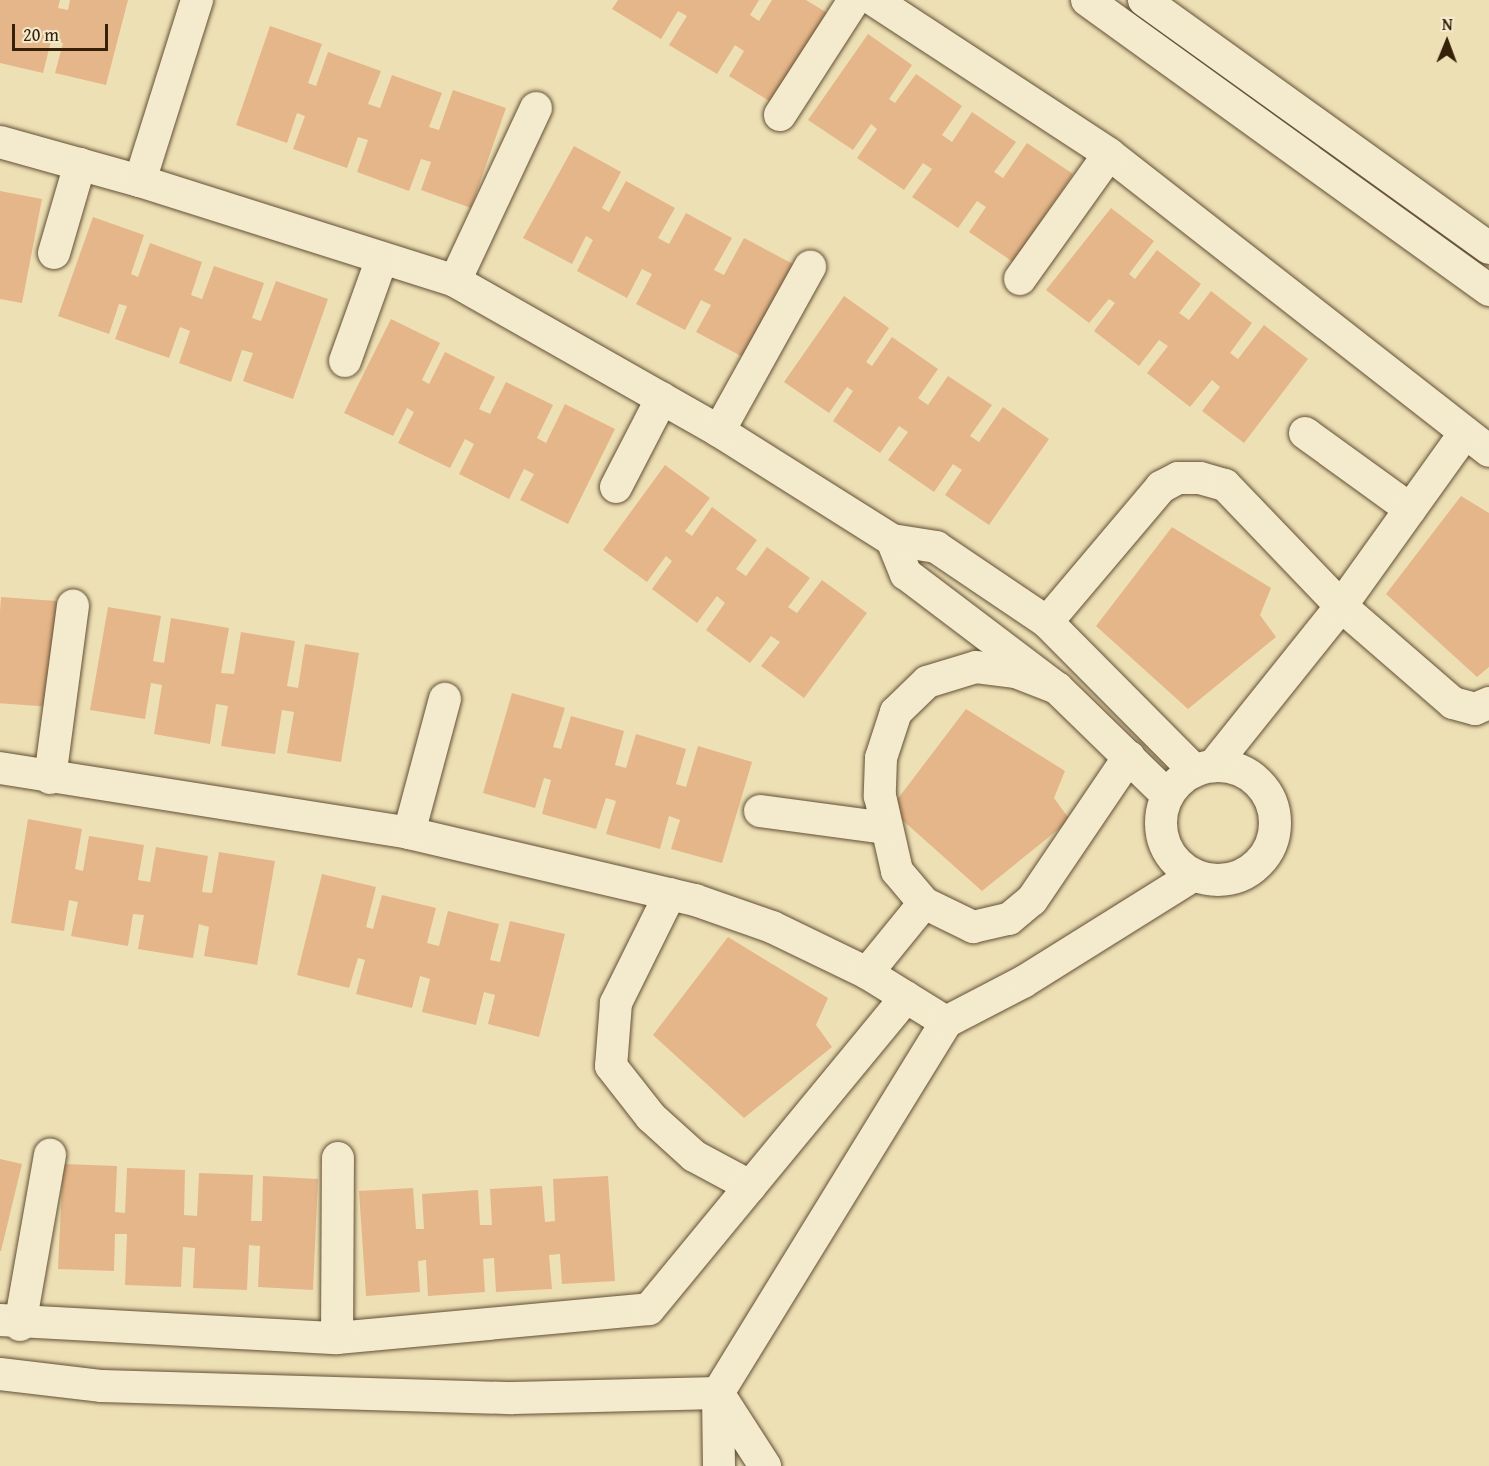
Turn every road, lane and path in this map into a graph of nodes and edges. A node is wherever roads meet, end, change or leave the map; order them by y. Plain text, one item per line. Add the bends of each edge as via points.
1 (197, 0) edge
2 (854, 0) edge
3 (874, 0) edge
4 (1087, 0) edge
5 (1144, 0) edge
6 (536, 108) dead end
7 (780, 115) dead end
8 (0, 142) edge
9 (1109, 154) junction
10 (80, 164) junction
11 (140, 181) junction
12 (1489, 248) edge
13 (54, 253) dead end
14 (382, 258) junction
15 (810, 267) dead end
16 (1020, 279) dead end
17 (455, 281) junction
18 (1489, 290) edge
19 (345, 361) dead end
20 (662, 398) junction
21 (719, 431) junction
22 (1305, 433) dead end
23 (1476, 442) edge
24 (616, 487) dead end
25 (1410, 509) junction
26 (892, 540) junction
27 (73, 606) dead end
28 (1341, 606) junction
29 (1047, 622) junction
30 (1057, 688) junction
31 (445, 699) dead end
32 (1489, 703) edge
33 (1129, 757) junction
34 (0, 768) edge
35 (1204, 768) junction
36 (50, 778) junction
37 (1167, 795) junction
38 (760, 811) dead end
39 (886, 828) junction
40 (409, 833) junction
41 (1194, 875) junction
42 (670, 894) junction
43 (924, 903) junction
44 (867, 973) junction
45 (906, 998) junction
46 (946, 1022) junction
47 (50, 1155) dead end
48 (338, 1158) dead end
49 (750, 1185) junction
50 (10, 1323) edge
51 (337, 1338) junction
52 (0, 1374) edge
53 (718, 1393) junction
54 (719, 1466) edge
55 (765, 1466) edge

1 - 11 street
2 - 7 street
3 - 9 street
4 - 18 street
5 - 12 street
6 - 17 street
8 - 10 street
9 - 16 street
9 - 23 street
10 - 11 street
10 - 13 street
11 - 14 street
14 - 17 street
14 - 19 street
15 - 21 street
17 - 20 street
20 - 21 street
20 - 24 street
21 - 26 street
22 - 25 street
23 - 25 street
25 - 28 street
26 - 29 street via 936,547
26 - 30 street via 906,574
27 - 36 street
28 - 29 street via 1225,485 1178,478 1161,487
28 - 32 street via 1453,703 1475,709
28 - 35 street
29 - 35 street
30 - 33 street
30 - 39 street via 1016,672 976,667 927,682 896,712 881,758
31 - 40 street
33 - 37 street
33 - 43 street via 1032,900 1009,919 973,927
34 - 36 street
35 - 37 street
35 - 41 street via 1250,775 1268,796 1276,824 1263,859 1249,872 1212,880
36 - 40 street
37 - 41 street via 1161,832 1178,865
38 - 39 street
39 - 43 street via 897,871
40 - 42 street
41 - 46 street via 1023,982
42 - 44 street via 771,927
42 - 49 street via 616,1003 611,1066 651,1117 694,1156
43 - 44 street
44 - 45 street
45 - 46 street
45 - 49 street
46 - 53 street
47 - 50 street
48 - 51 street
49 - 51 street via 649,1309
50 - 51 street
52 - 53 street via 102,1386 490,1397
53 - 54 street
53 - 55 street

